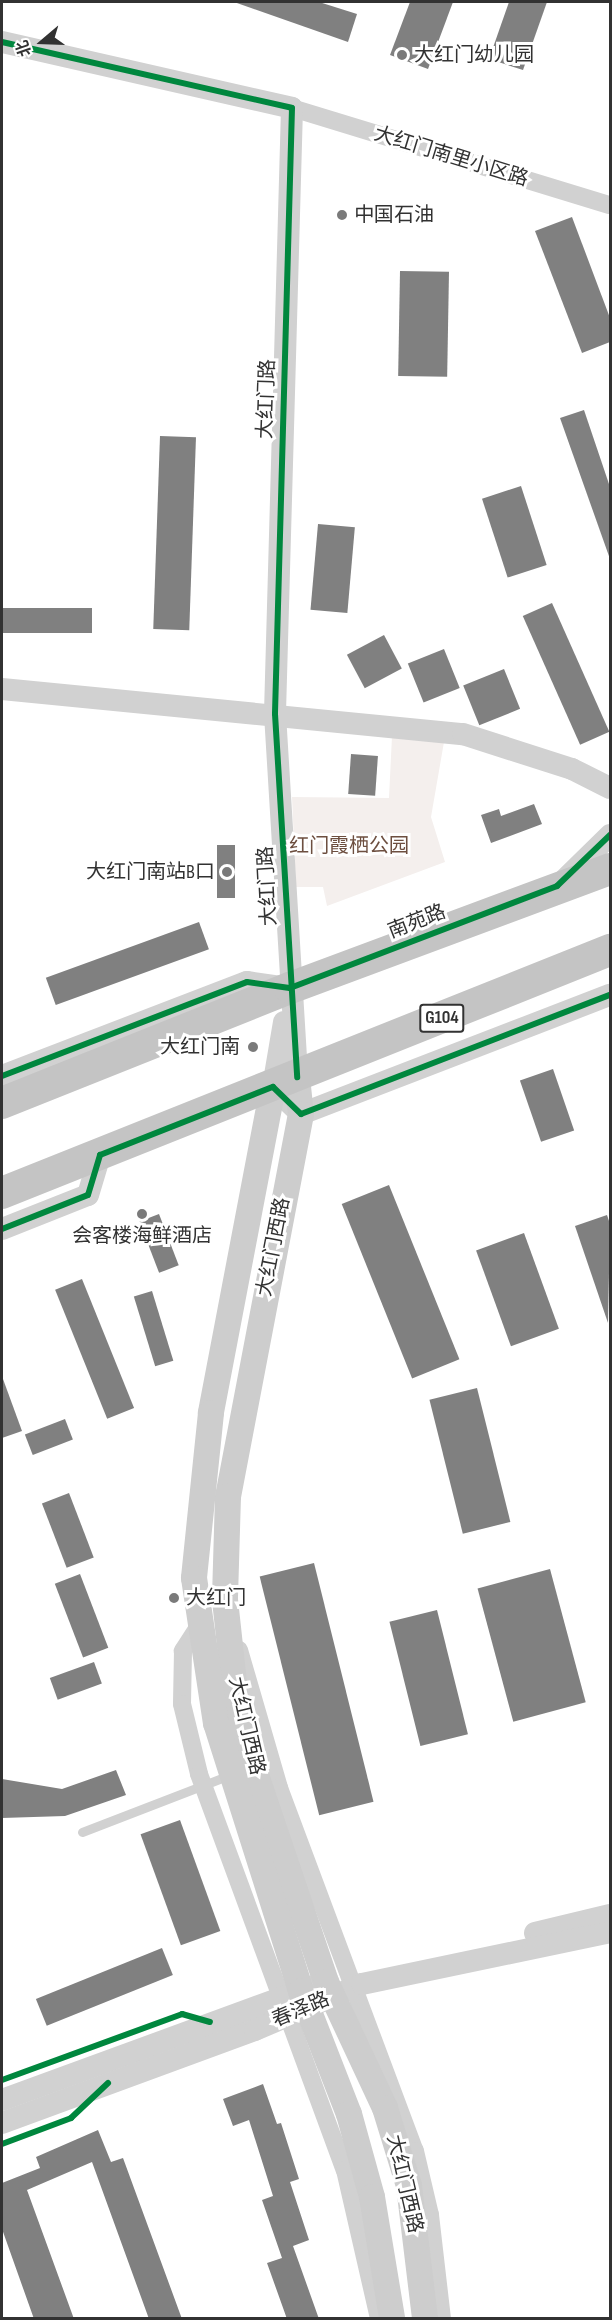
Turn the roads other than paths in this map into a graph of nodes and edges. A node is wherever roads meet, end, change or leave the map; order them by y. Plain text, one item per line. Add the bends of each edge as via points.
1 (2, 42) edge
2 (292, 108) junction
3 (610, 205) edge
4 (2, 689) edge
5 (275, 714) junction
6 (610, 788) edge
7 (610, 835) edge
8 (610, 869) edge
9 (557, 886) junction
10 (610, 950) edge
11 (290, 988) junction
12 (610, 995) edge
13 (2, 1076) edge
14 (285, 1082) junction
15 (2, 1103) edge
16 (301, 1114) junction
17 (100, 1155) junction
18 (2, 1193) edge
19 (2, 1229) edge
20 (199, 1626) junction
21 (232, 1774) junction
22 (203, 1786) junction
23 (82, 1833) dead end
24 (610, 1915) edge
25 (610, 1932) edge
26 (339, 1986) junction
27 (295, 2003) junction
28 (2, 2100) edge
29 (2, 2123) edge
30 (418, 2196) junction
31 (379, 2319) edge
32 (392, 2319) edge
33 (425, 2319) edge
34 (442, 2319) edge

1 - 2 street
2 - 3 street, 大红门南里小区路
2 - 5 street, 大红门路
4 - 5 street
5 - 6 street via 463,734 572,769
5 - 11 street, 大红门路
7 - 9 street
8 - 9 highway, 南苑路
9 - 11 highway, 南苑路
10 - 14 highway, G104
11 - 13 street via 248,982
11 - 14 street, 大红门路
11 - 15 highway, 南苑路
12 - 16 street
14 - 16 main road, 大红门西路
14 - 17 highway, G104
14 - 20 main road, 大红门西路 via 199,1493 194,1578
16 - 26 main road, 大红门西路 via 239,1418 228,1496 225,1600 239,1712
17 - 18 highway, G104
17 - 19 street via 88,1195
20 - 21 main road, 大红门西路 via 216,1723
20 - 22 street via 183,1651 182,1704
21 - 22 lane
21 - 27 main road, 大红门西路
22 - 23 lane
22 - 27 street
24 - 26 street, 春泽路
25 - 26 street, 春泽路
26 - 27 street, 春泽路
26 - 30 main road, 大红门西路 via 407,2155
27 - 28 street, 春泽路
27 - 29 street, 春泽路
27 - 31 street via 348,2181
27 - 32 main road, 大红门西路 via 349,2114 372,2197
30 - 33 main road, 大红门西路
30 - 34 street

